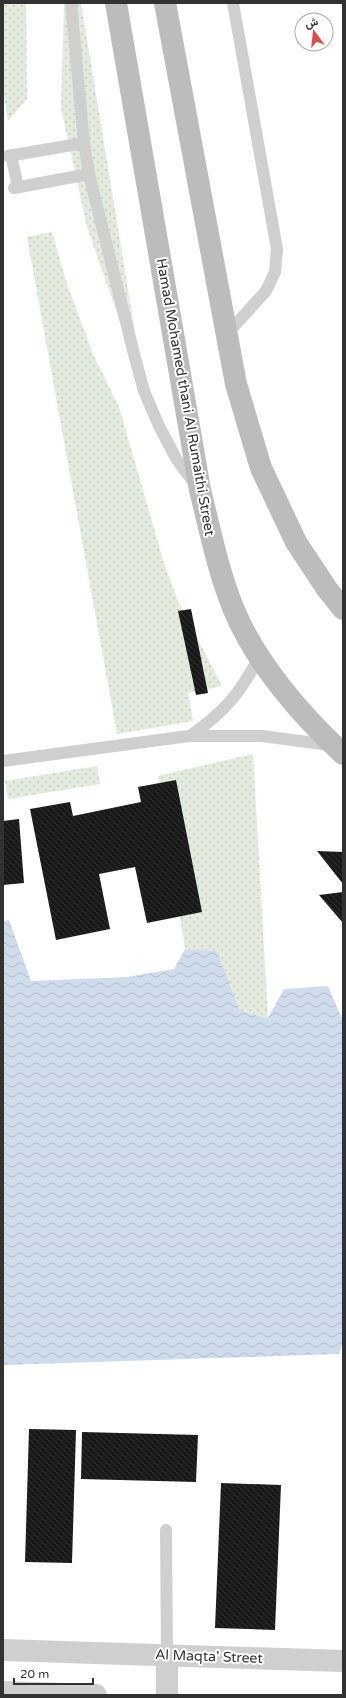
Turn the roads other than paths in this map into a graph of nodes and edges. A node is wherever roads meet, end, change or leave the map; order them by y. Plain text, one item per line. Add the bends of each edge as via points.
1 (70, 3) edge
2 (116, 3) edge
3 (165, 3) edge
4 (233, 3) edge
5 (84, 143) junction
6 (89, 174) junction
7 (226, 335) junction
8 (200, 490) junction
9 (343, 609) edge
10 (259, 657) junction
11 (190, 736) junction
12 (338, 749) edge
13 (3, 761) edge
14 (166, 1530) dead end
15 (3, 1650) edge
16 (167, 1655) junction
17 (343, 1661) edge
18 (3, 1692) edge
19 (96, 1695) edge
20 (167, 1695) edge

1 - 5 lane
2 - 8 main road, Hamad Mohamed thani Al Rumaithi Street
3 - 7 main road
4 - 7 lane via 277,249 275,272 266,291
5 - 6 lane
5 - 6 lane via 10,155 16,188
6 - 8 lane via 144,391 177,460
7 - 9 main road via 236,384 261,468 296,542
8 - 10 main road, Hamad Mohamed thani Al Rumaithi Street via 215,552 234,610
10 - 11 lane via 238,694 223,710
10 - 12 main road, Hamad Mohamed thani Al Rumaithi Street via 290,698
11 - 12 lane via 262,736
11 - 13 lane
14 - 16 lane
15 - 16 street, Al Maqta' Street
16 - 17 street, Al Maqta' Street
16 - 20 street
18 - 19 street

